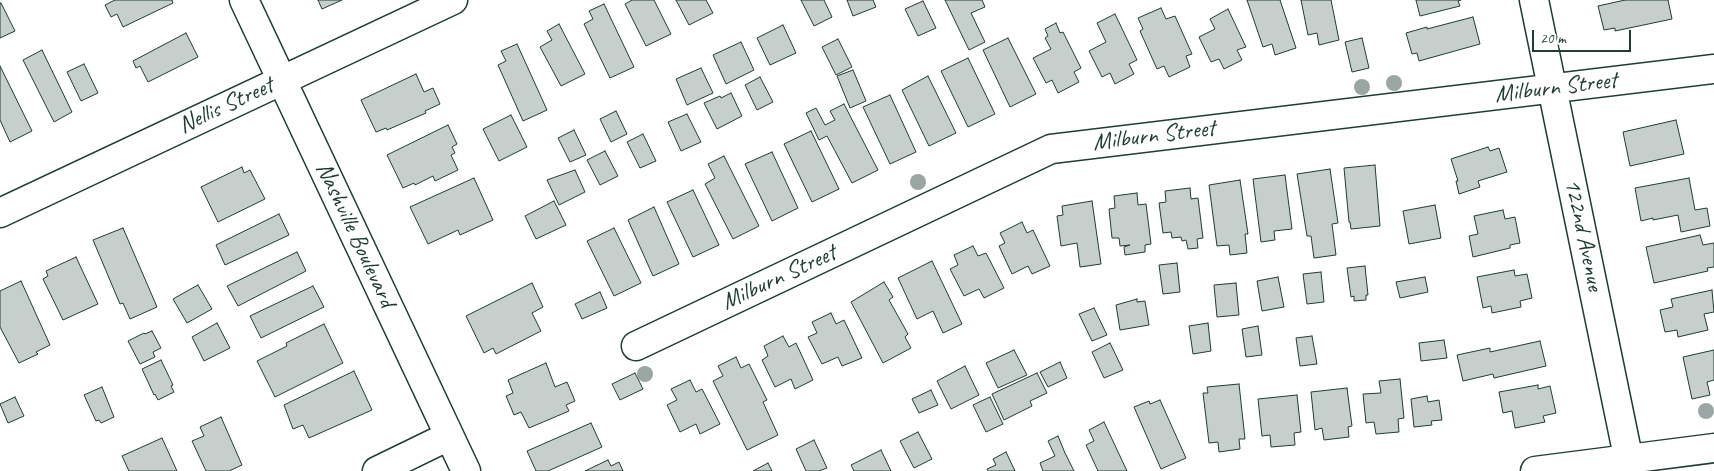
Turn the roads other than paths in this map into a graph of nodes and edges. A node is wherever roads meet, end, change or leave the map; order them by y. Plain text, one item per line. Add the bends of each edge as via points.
1 (244, 0) edge
2 (453, 0) edge
3 (1534, 0) edge
4 (1714, 69) edge
5 (282, 80) junction
6 (1553, 88) junction
7 (0, 213) edge
8 (636, 346) dead end
9 (449, 436) junction
10 (1714, 448) edge
11 (1630, 464) edge
12 (377, 471) edge
13 (466, 471) edge
14 (1535, 471) edge

1 - 5 street, Nashville Boulevard
2 - 5 street, Nellis Street
3 - 6 street, 122nd Avenue
4 - 6 street, Milburn Street
5 - 7 street, Nellis Street
5 - 9 street, Nashville Boulevard
6 - 8 street, Milburn Street via 1051,149
6 - 11 street, 122nd Avenue
9 - 12 street
9 - 13 street, Nashville Boulevard
10 - 11 street
11 - 14 street

